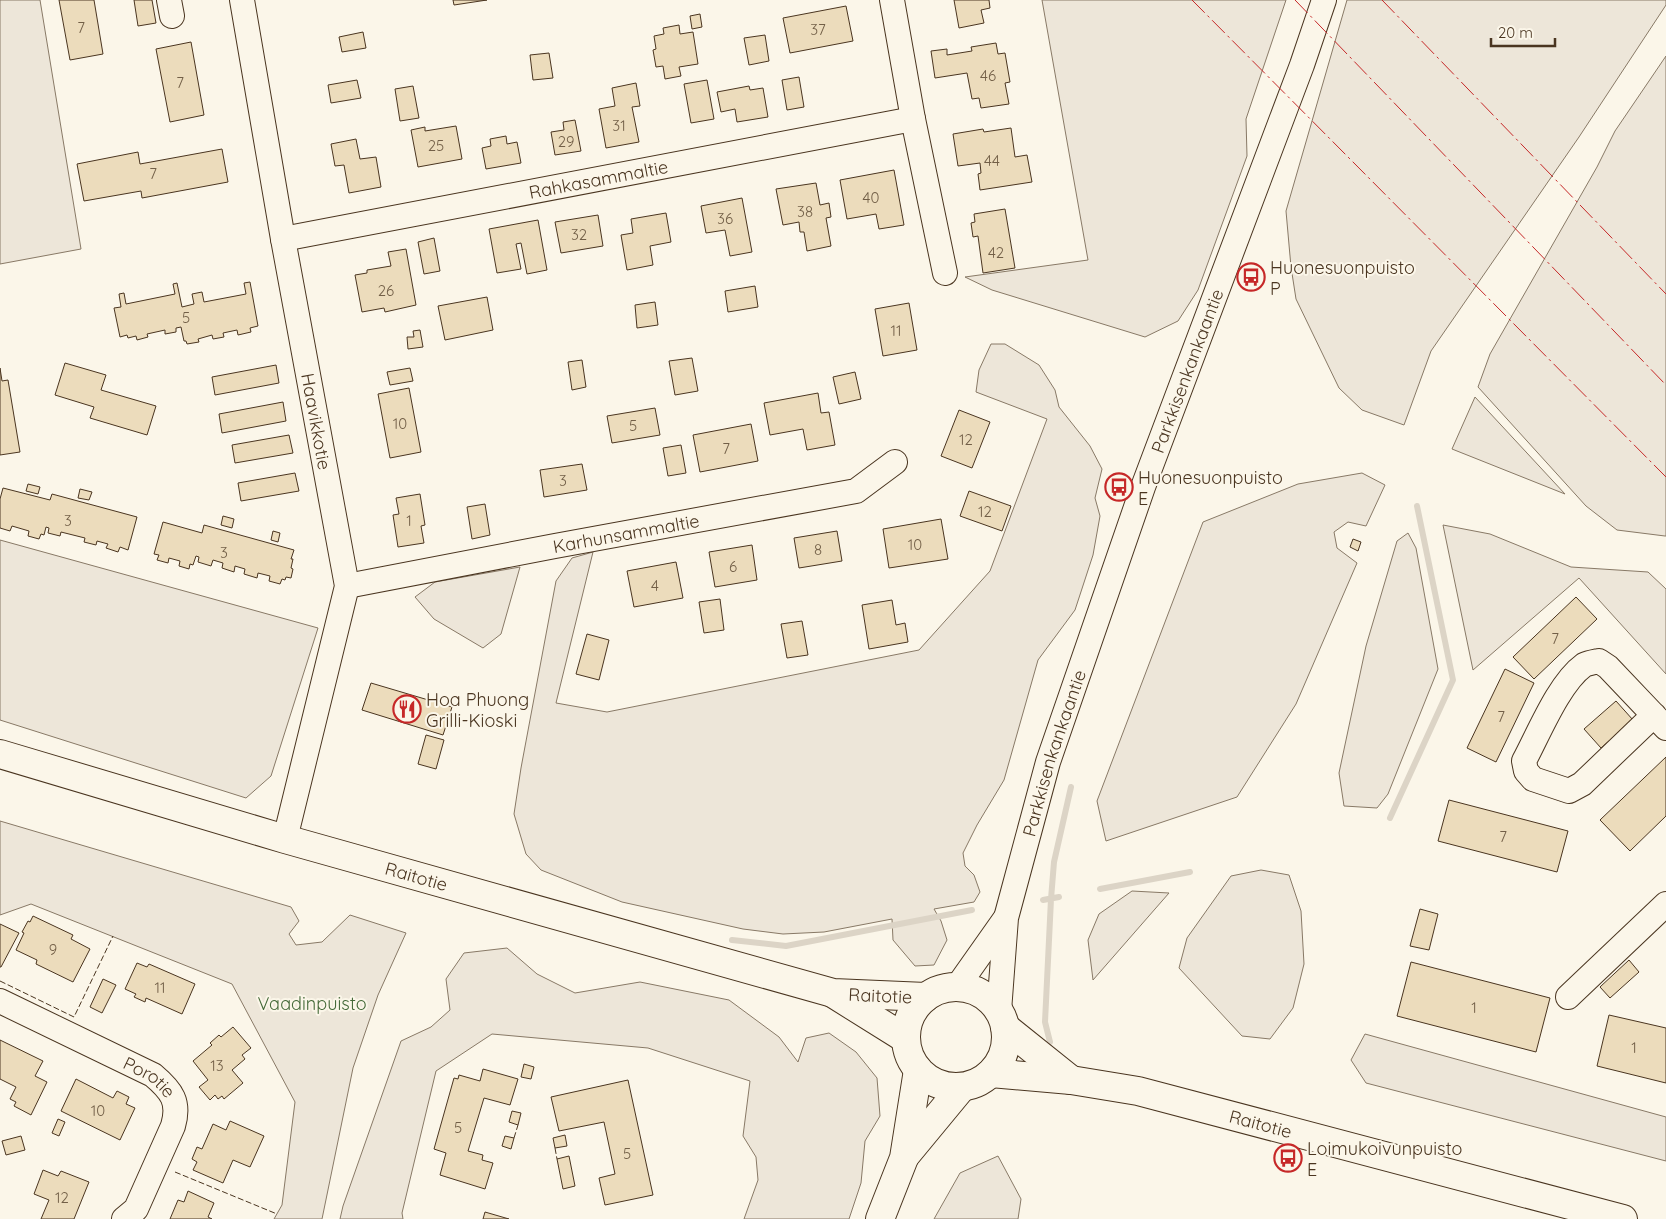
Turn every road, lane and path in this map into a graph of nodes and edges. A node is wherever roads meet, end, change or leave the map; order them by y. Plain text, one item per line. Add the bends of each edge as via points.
1 (242, 0) edge
2 (892, 0) edge
3 (1324, 0) edge
4 (913, 119) junction
5 (283, 239) junction
6 (944, 273) dead end
7 (895, 462) dead end
8 (347, 586) junction
9 (1660, 722) edge
10 (0, 754) edge
11 (285, 839) junction
12 (1666, 904) edge
13 (1006, 918) junction
14 (957, 987) junction
15 (833, 993) junction
16 (926, 997) junction
17 (1568, 997) dead end
18 (0, 1001) edge
19 (1002, 1019) junction
20 (906, 1039) junction
21 (918, 1070) junction
22 (991, 1073) junction
23 (1071, 1080) junction
24 (962, 1087) junction
25 (904, 1158) junction
26 (124, 1219) edge
27 (880, 1219) edge
28 (1623, 1219) edge

1 - 5 street, Haavikkotie
2 - 4 street
3 - 13 street, Parkkisenkankaantie via 1127,532 1048,762
4 - 5 street, Rahkasammaltie
4 - 6 street
5 - 8 street, Haavikkotie
7 - 8 street, Karhunsammaltie via 856,491
8 - 11 street, Haavikkotie
9 - 9 street via 1608,667 1598,660 1585,664 1557,698 1524,761 1526,772 1534,779 1569,791
10 - 11 main road, Raitotie
11 - 15 main road, Raitotie
12 - 17 street
13 - 14 street, Parkkisenkankaantie
13 - 19 street, Parkkisenkankaantie
14 - 16 main road via 941,989
14 - 19 main road via 974,990 988,998
15 - 16 main road, Raitotie
15 - 20 main road, Raitotie
16 - 20 main road via 915,1008 908,1023
18 - 26 street, Porotie via 153,1075 171,1093 176,1114 173,1126 136,1209
19 - 22 main road via 1006,1043 1001,1059
19 - 23 main road, Raitotie
20 - 21 main road via 909,1055
21 - 24 main road via 945,1086
21 - 25 main road
22 - 23 main road, Raitotie
22 - 24 main road
23 - 28 main road, Raitotie via 1138,1091
24 - 25 main road
25 - 27 main road

